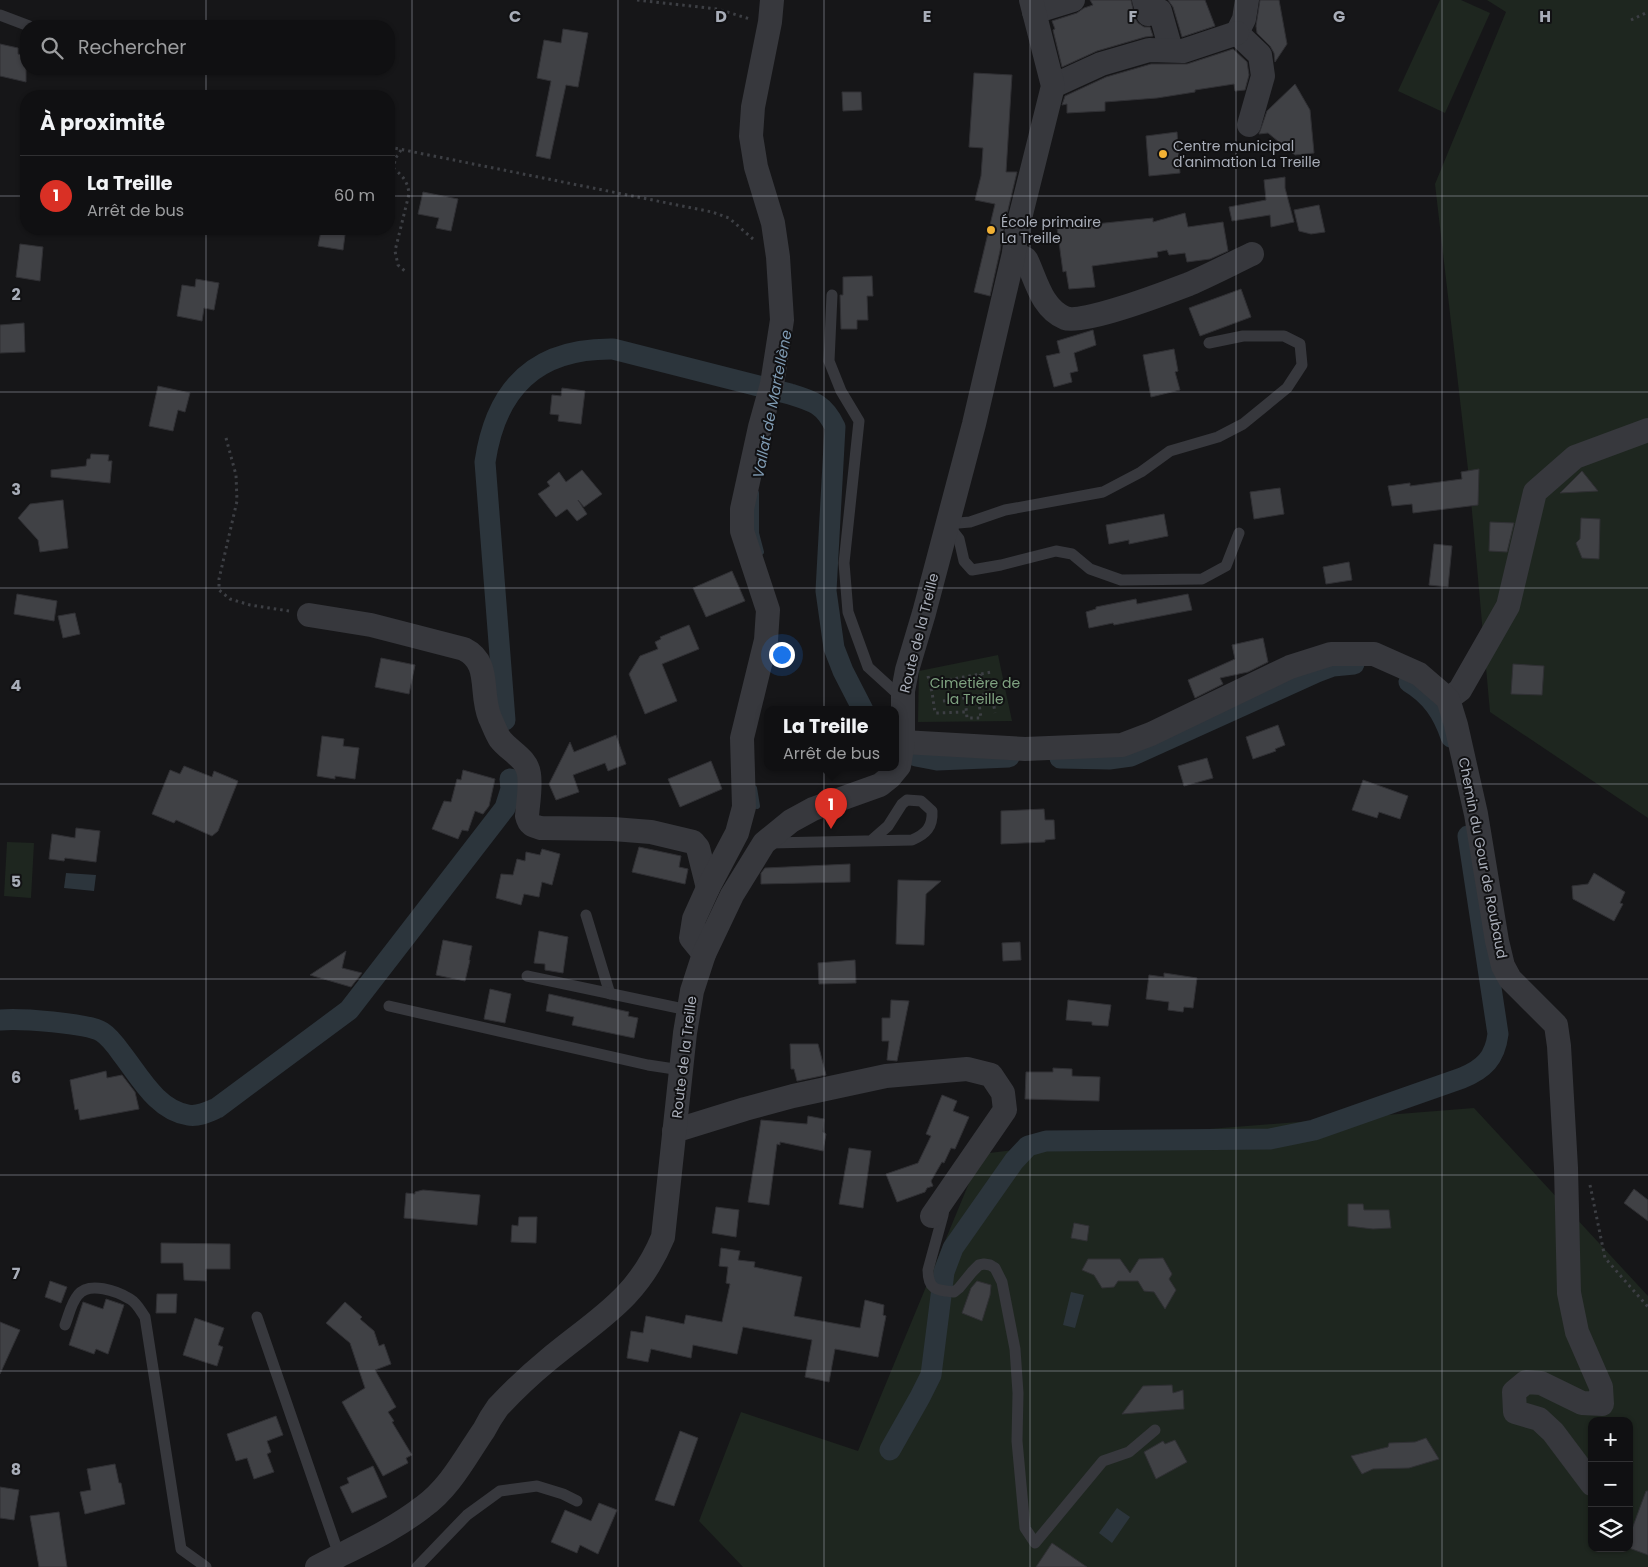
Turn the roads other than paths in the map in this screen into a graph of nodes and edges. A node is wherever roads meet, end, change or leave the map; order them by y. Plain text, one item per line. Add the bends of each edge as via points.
1 (1073, 0) edge
2 (1246, 0) edge
3 (1033, 6) edge
4 (1150, 8) edge
5 (771, 11) edge
6 (0, 15) edge
7 (20, 23) edge
8 (1237, 33) junction
9 (1170, 50) junction
10 (1053, 86) junction
11 (1249, 125) dead end
12 (1014, 254) junction
13 (1252, 254) dead end
14 (832, 295) dead end
15 (1209, 343) dead end
16 (1648, 430) edge
17 (947, 524) junction
18 (1239, 533) dead end
19 (309, 614) road end
20 (903, 699) junction
21 (1448, 699) junction
22 (902, 746) junction
23 (899, 766) edge
24 (895, 771) edge
25 (872, 840) junction
26 (764, 843) junction
27 (708, 888) junction
28 (586, 915) dead end
29 (704, 954) junction
30 (527, 976) dead end
31 (610, 994) junction
32 (389, 1006) dead end
33 (688, 1010) junction
34 (681, 1070) junction
35 (674, 1131) junction
36 (938, 1209) joint
37 (257, 1317) dead end
38 (66, 1325) dead end
39 (1155, 1430) dead end
40 (1588, 1479) edge
41 (577, 1501) dead end
42 (339, 1555) junction
43 (206, 1567) edge
44 (317, 1567) edge
45 (418, 1567) edge

1 - 3 street
2 - 8 street via 1244,19
3 - 10 street
4 - 9 street
5 - 27 street via 753,107 751,136 778,257 782,320 772,384 742,509 742,531 768,610 766,640 742,738 744,807 737,833
6 - 7 lane
8 - 9 street via 1183,51
8 - 11 street via 1260,55 1263,76
9 - 10 street via 1149,50 1101,64
10 - 12 street, Route de la Treille via 1016,234
12 - 13 street via 1026,259 1044,300 1066,319 1082,319 1127,306 1190,283
12 - 17 street, Route de la Treille
14 - 20 lane via 829,361 841,391 859,421 844,563 848,612 868,667
15 - 17 lane via 1243,336 1284,336 1300,344 1302,365 1287,388 1243,424 1218,436 1170,451 1103,492 1005,510 970,522
16 - 21 street via 1575,457 1535,492 1508,606 1460,690
17 - 18 lane via 959,539 964,562 972,570 1056,551 1072,554 1090,569 1121,580 1202,579 1226,566
17 - 20 street, Route de la Treille via 907,670
19 - 27 street via 370,625 474,654 482,669 487,710 500,738 526,762 530,774 528,822 541,828 652,832 693,842 698,848
20 - 22 street, Route de la Treille
21 - 22 street via 1419,674 1374,654 1331,654 1290,667 1122,745 1025,749
21 - 40 street, Chemin du Gour de Roubaud via 1476,814 1503,966 1510,979 1556,1025 1566,1168 1569,1292 1577,1332 1601,1387 1602,1404 1582,1403 1541,1383 1526,1382 1514,1392 1515,1412 1539,1419 1553,1432
22 - 23 street, Route de la Treille
24 - 26 street, Route de la Treille via 880,785 803,814
25 - 25 lane via 888,826 908,800 921,801 932,811 929,828 912,840
25 - 26 lane
26 - 29 street, Route de la Treille via 732,895
27 - 29 street via 694,918 691,938
28 - 31 lane
29 - 33 street, Route de la Treille
30 - 31 lane
31 - 33 lane
32 - 34 lane
33 - 34 street, Route de la Treille
34 - 35 street, Route de la Treille
35 - 36 street via 745,1108 886,1076 966,1069 991,1075 1002,1093 1005,1110
35 - 42 street, Route de la Treille via 663,1237 645,1272 628,1294 604,1317 547,1360 498,1408 452,1478 425,1506 397,1526
36 - 39 lane via 944,1215 928,1270 931,1286 954,1292 979,1265 984,1264 995,1268 1002,1282 1015,1349 1017,1441 1024,1528 1035,1543 1103,1461 1129,1452
37 - 42 lane
38 - 43 lane via 78,1294 88,1289 101,1288 129,1298 145,1317 181,1550
41 - 45 lane via 537,1486 500,1491 467,1515
42 - 44 street, Route de la Treille

